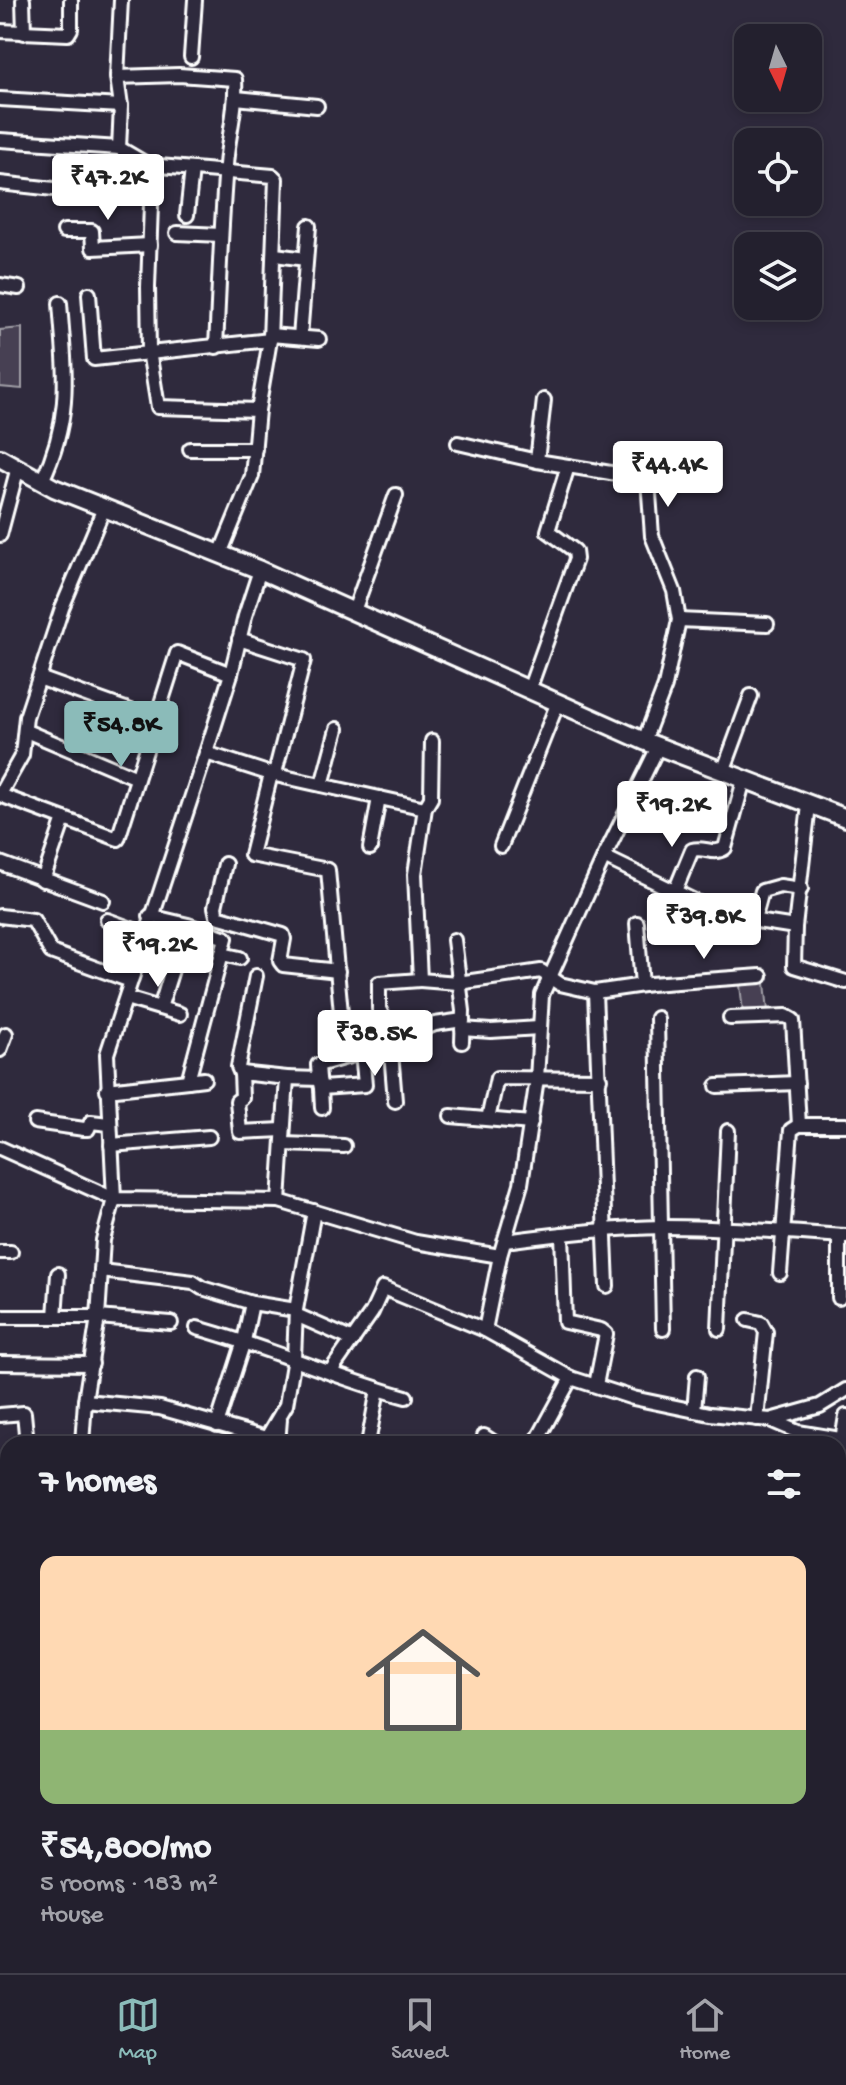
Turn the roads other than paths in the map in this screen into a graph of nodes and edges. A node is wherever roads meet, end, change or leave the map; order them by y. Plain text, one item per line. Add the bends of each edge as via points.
1 (23, 0) edge
2 (71, 0) edge
3 (121, 0) edge
4 (195, 0) edge
5 (0, 31) edge
6 (24, 33) junction
7 (191, 57) dead end
8 (117, 77) junction
9 (236, 98) junction
10 (0, 99) edge
11 (121, 106) junction
12 (317, 106) dead end
13 (0, 140) edge
14 (119, 148) junction
15 (148, 165) junction
16 (192, 169) junction
17 (225, 172) junction
18 (0, 183) edge
19 (54, 189) dead end
20 (187, 215) dead end
21 (309, 226) dead end
22 (64, 231) dead end
23 (177, 233) dead end
24 (221, 235) junction
25 (150, 245) junction
26 (275, 255) junction
27 (306, 259) junction
28 (0, 285) edge
29 (19, 288) dead end
30 (89, 294) dead end
31 (60, 303) dead end
32 (270, 337) junction
33 (300, 337) junction
34 (319, 339) dead end
35 (216, 347) junction
36 (149, 351) junction
37 (544, 400) dead end
38 (258, 410) junction
39 (458, 443) dead end
40 (190, 449) dead end
41 (255, 449) junction
42 (0, 458) edge
43 (537, 461) junction
44 (568, 466) junction
45 (18, 467) junction
46 (42, 481) junction
47 (396, 495) dead end
48 (104, 508) junction
49 (0, 535) edge
50 (220, 554) junction
51 (260, 570) junction
52 (354, 611) junction
53 (679, 620) junction
54 (767, 624) dead end
55 (239, 639) junction
56 (231, 674) junction
57 (39, 678) junction
58 (529, 690) junction
59 (751, 696) dead end
60 (558, 702) junction
61 (156, 720) junction
62 (337, 729) dead end
63 (26, 731) junction
64 (432, 741) dead end
65 (651, 744) junction
66 (206, 753) junction
67 (723, 772) junction
68 (273, 774) junction
69 (137, 778) junction
70 (744, 780) junction
71 (322, 785) junction
72 (0, 795) edge
73 (379, 798) junction
74 (809, 805) junction
75 (425, 808) junction
76 (846, 818) edge
77 (64, 819) junction
78 (501, 846) dead end
79 (370, 848) dead end
80 (604, 857) junction
81 (0, 863) edge
82 (225, 864) dead end
83 (43, 880) junction
84 (801, 889) junction
85 (675, 891) junction
86 (103, 901) dead end
87 (150, 916) junction
88 (1, 919) edge
89 (107, 920) dead end
90 (754, 920) junction
91 (637, 923) dead end
92 (795, 927) junction
93 (145, 934) junction
94 (454, 940) dead end
95 (222, 954) junction
96 (176, 957) dead end
97 (240, 958) dead end
98 (338, 971) junction
99 (256, 976) dead end
100 (761, 976) dead end
101 (549, 978) junction
102 (420, 980) junction
103 (131, 981) junction
104 (846, 982) edge
105 (458, 983) junction
106 (642, 985) junction
107 (595, 992) junction
108 (126, 998) junction
109 (160, 1008) junction
110 (180, 1014) dead end
111 (657, 1018) dead end
112 (730, 1018) dead end
113 (539, 1028) junction
114 (462, 1030) junction
115 (6, 1034) dead end
116 (386, 1044) junction
117 (0, 1050) edge
118 (362, 1052) junction
119 (342, 1058) junction
120 (241, 1074) junction
121 (287, 1078) junction
122 (204, 1079) dead end
123 (537, 1079) junction
124 (600, 1079) junction
125 (188, 1081) junction
126 (320, 1083) junction
127 (797, 1083) junction
128 (343, 1086) junction
129 (717, 1086) dead end
130 (107, 1090) junction
131 (395, 1101) dead end
132 (322, 1108) dead end
133 (451, 1116) dead end
134 (488, 1119) junction
135 (35, 1122) dead end
136 (531, 1123) junction
137 (109, 1124) junction
138 (799, 1125) junction
139 (846, 1125) edge
140 (283, 1130) junction
141 (728, 1131) dead end
142 (209, 1137) dead end
143 (283, 1144) junction
144 (111, 1145) junction
145 (344, 1146) dead end
146 (0, 1148) edge
147 (114, 1199) junction
148 (279, 1201) junction
149 (314, 1211) junction
150 (661, 1227) junction
151 (723, 1229) junction
152 (783, 1230) junction
153 (606, 1232) junction
154 (562, 1234) junction
155 (842, 1236) edge
156 (505, 1241) junction
157 (500, 1256) junction
158 (101, 1271) junction
159 (780, 1273) dead end
160 (58, 1274) dead end
161 (607, 1286) dead end
162 (839, 1298) dead end
163 (252, 1303) junction
164 (296, 1313) junction
165 (0, 1317) edge
166 (55, 1317) junction
167 (98, 1317) junction
168 (748, 1320) dead end
169 (171, 1323) dead end
170 (197, 1328) dead end
171 (663, 1329) dead end
172 (719, 1329) dead end
173 (485, 1330) junction
174 (353, 1340) junction
175 (244, 1341) junction
176 (294, 1358) junction
177 (0, 1363) edge
178 (92, 1364) junction
179 (330, 1372) junction
180 (697, 1376) dead end
181 (571, 1378) junction
182 (596, 1385) junction
183 (378, 1389) junction
184 (846, 1390) edge
185 (406, 1397) dead end
186 (85, 1401) junction
187 (694, 1411) junction
188 (0, 1415) edge
189 (846, 1416) edge
190 (764, 1419) junction
191 (217, 1425) junction
192 (26, 1436) edge
193 (83, 1436) edge
194 (251, 1436) edge
195 (271, 1436) edge
196 (369, 1436) edge
197 (539, 1436) edge
198 (821, 1436) edge
199 (844, 1436) edge

1 - 6 street
2 - 6 street via 68,34
3 - 8 street
4 - 7 street
5 - 6 street
8 - 9 street via 235,79
8 - 11 street
9 - 12 street
9 - 17 street
10 - 11 street
11 - 14 street
13 - 14 street
14 - 15 street
15 - 16 street
15 - 25 street
16 - 17 street
16 - 20 street
17 - 24 street
17 - 26 street via 276,179
18 - 19 street
21 - 27 street
22 - 25 street via 92,231 93,248
23 - 24 street
24 - 35 street
25 - 36 street
26 - 27 street
26 - 32 street
27 - 33 street
28 - 29 street
30 - 36 street via 94,359
31 - 46 street via 66,397 57,449
32 - 33 street
32 - 35 street
32 - 38 street
33 - 34 street
35 - 36 street
36 - 38 street via 158,407
37 - 43 street
38 - 41 street
39 - 43 street
40 - 41 street
41 - 50 street via 252,476
42 - 45 street
43 - 44 street
44 - 53 street via 648,479 652,536 674,591
44 - 58 street via 548,531 575,551 576,559
45 - 46 street
45 - 49 street
46 - 48 street
47 - 52 street
48 - 50 street
48 - 57 street
50 - 51 street
51 - 52 street
51 - 55 street
52 - 58 street
53 - 54 street
53 - 65 street
55 - 56 street
55 - 68 street via 304,660
56 - 61 street via 177,653
56 - 66 street
57 - 61 street
57 - 63 street
58 - 60 street
59 - 67 street
60 - 65 street
60 - 78 street
61 - 69 street
62 - 71 street
63 - 69 street
63 - 72 street via 22,755
64 - 75 street via 431,798
65 - 67 street
65 - 80 street
66 - 68 street
66 - 87 street
67 - 70 street
68 - 71 street
68 - 98 street via 251,855 328,870
69 - 77 street via 118,839
70 - 74 street
70 - 85 street via 725,848 692,850
71 - 73 street
72 - 77 street
73 - 75 street
73 - 79 street
74 - 76 street
74 - 84 street
75 - 102 street via 415,874
77 - 83 street
80 - 85 street
80 - 101 street
81 - 83 street
82 - 98 street via 217,916 283,935 283,965
83 - 86 street
84 - 90 street via 780,886 762,891
84 - 92 street
85 - 90 street via 709,908
87 - 93 street
87 - 95 street via 226,938
88 - 103 street via 33,920 51,952
89 - 93 street
90 - 92 street
91 - 106 street
92 - 104 street via 794,966
93 - 103 street
94 - 105 street
95 - 97 street
95 - 125 street
96 - 109 street
98 - 119 street
99 - 120 street via 238,1067
100 - 106 street
101 - 105 street via 541,971
101 - 107 street
101 - 113 street
102 - 105 street
102 - 116 street via 379,983
103 - 108 street
105 - 114 street
106 - 107 street
107 - 124 street
108 - 109 street
108 - 130 street via 107,1054
109 - 110 street
111 - 150 street
112 - 127 street via 790,1017
113 - 114 street
113 - 123 street
114 - 116 street via 435,1024
115 - 117 street
116 - 118 street
116 - 131 street
118 - 119 street
118 - 128 street via 365,1085
119 - 126 street via 318,1065
119 - 128 street
120 - 121 street
120 - 140 street via 240,1132
121 - 126 street
121 - 140 street
122 - 125 street
123 - 124 street
123 - 134 street via 497,1078
123 - 136 street
124 - 153 street
125 - 130 street
126 - 128 street
126 - 132 street
127 - 129 street
127 - 138 street
130 - 137 street
133 - 134 street
134 - 136 street
135 - 137 street via 84,1129 91,1122
136 - 156 street
137 - 144 street
138 - 139 street
138 - 152 street via 790,1133
140 - 143 street
141 - 151 street
142 - 144 street
143 - 145 street
143 - 148 street
144 - 147 street
146 - 147 street
147 - 148 street
147 - 158 street
148 - 149 street
149 - 157 street via 416,1242
149 - 164 street
150 - 151 street
150 - 153 street
150 - 171 street
151 - 152 street
151 - 172 street
152 - 155 street
152 - 159 street
153 - 154 street
153 - 161 street
154 - 156 street
154 - 182 street via 565,1322 606,1334
155 - 162 street
156 - 157 street
157 - 173 street
158 - 163 street via 193,1282
158 - 167 street
160 - 166 street
163 - 164 street
163 - 175 street
164 - 174 street
164 - 176 street
165 - 166 street
166 - 167 street
167 - 169 street
167 - 178 street
168 - 190 street via 761,1323 767,1336
170 - 175 street
173 - 174 street via 383,1288
173 - 181 street
174 - 179 street
175 - 176 street
175 - 191 street
176 - 179 street
176 - 195 street via 286,1405
177 - 178 street
178 - 186 street
179 - 183 street
180 - 187 street
181 - 182 street
181 - 197 street
182 - 187 street
183 - 185 street
183 - 196 street
184 - 190 street via 820,1406
186 - 191 street via 160,1408
186 - 193 street
187 - 190 street
188 - 192 street via 24,1413
189 - 199 street
190 - 198 street
191 - 194 street

